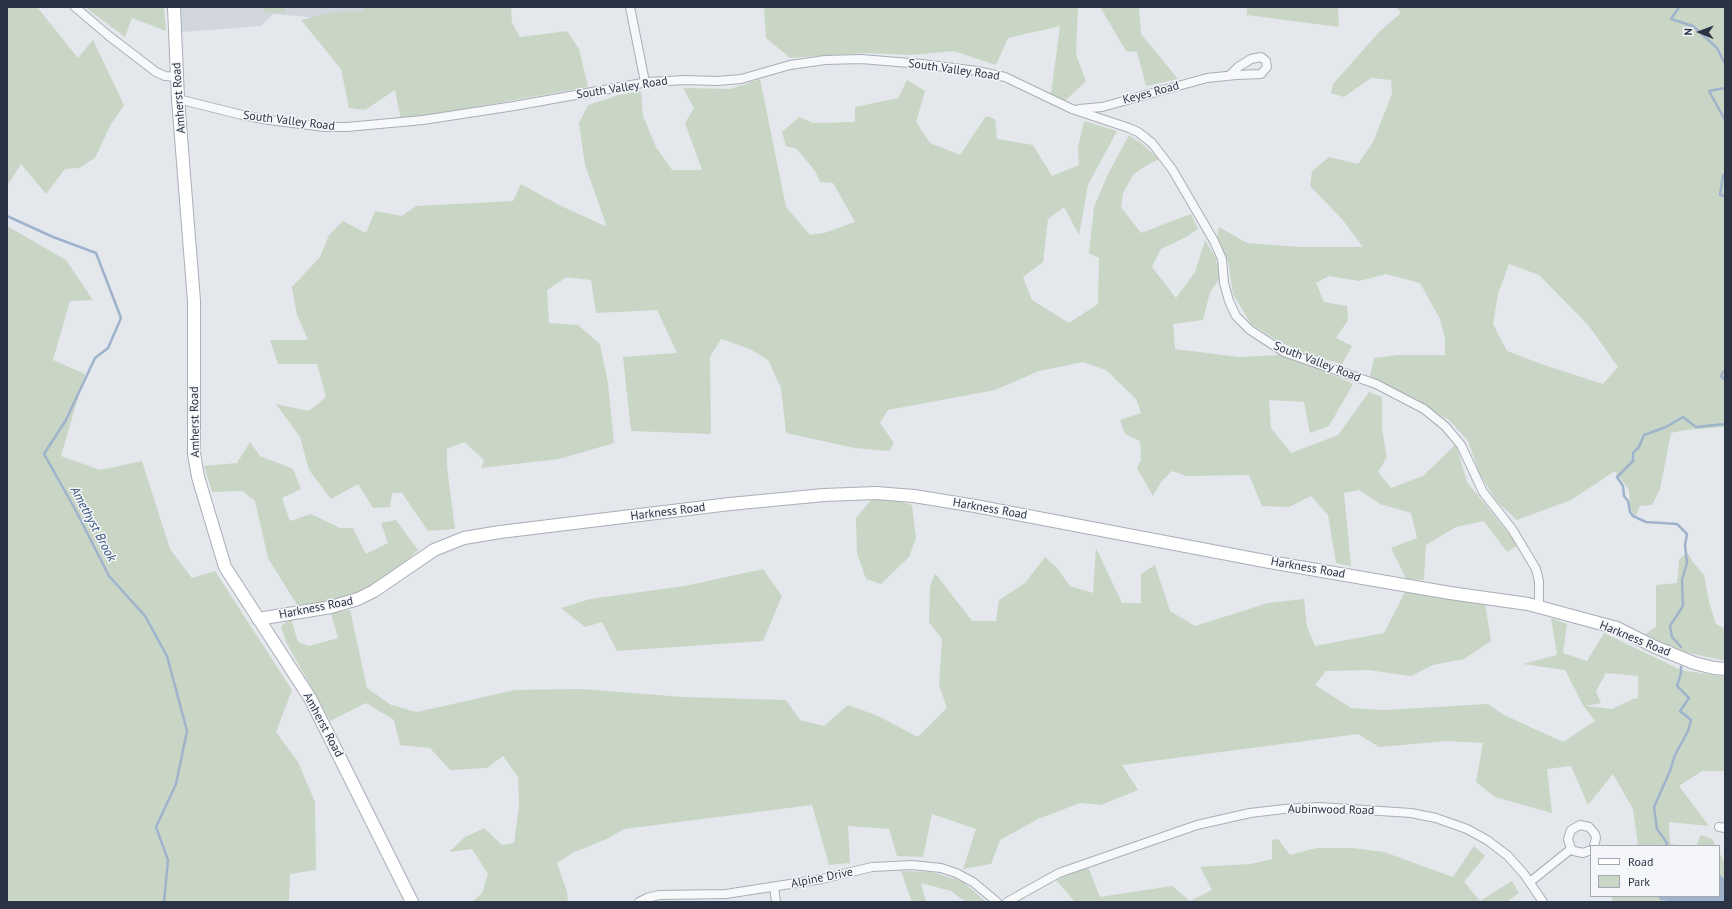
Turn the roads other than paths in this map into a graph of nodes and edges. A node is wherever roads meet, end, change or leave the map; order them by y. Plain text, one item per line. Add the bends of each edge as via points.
1 (75, 7) edge
2 (174, 7) edge
3 (630, 7) edge
4 (1230, 75) dead end
5 (177, 78) junction
6 (645, 82) junction
7 (178, 99) junction
8 (1072, 109) junction
9 (1539, 607) junction
10 (258, 619) junction
11 (1725, 669) edge
12 (1594, 845) edge
13 (1572, 849) junction
14 (1590, 850) edge
15 (1530, 882) junction
16 (774, 887) junction
17 (412, 902) edge
18 (639, 902) edge
19 (776, 902) edge
20 (997, 902) edge
21 (1007, 902) edge
22 (1544, 902) edge

1 - 5 street via 156,72
2 - 5 main road, Amherst Road
3 - 6 street
4 - 8 street, Keyes Road via 1196,80 1097,108
5 - 7 main road, Amherst Road
6 - 7 street, South Valley Road via 514,106 347,128 269,120
6 - 8 street, South Valley Road via 728,80 747,78 812,61 867,60 935,65 992,74 1018,82
7 - 10 main road, Amherst Road via 194,301 194,454 198,477 225,567
8 - 9 street, South Valley Road via 1129,128 1147,139 1162,155 1178,177 1214,241 1222,259 1229,301 1236,316 1250,330 1284,352 1376,384 1424,409 1450,430 1461,445 1483,492 1512,529 1536,569 1539,581
9 - 10 main road, Harkness Road via 1270,562 922,497 863,493 824,494 730,504 464,538 434,550 374,591 351,602
9 - 11 main road, Harkness Road via 1617,628 1694,663
10 - 17 main road, Amherst Road via 310,698
12 - 13 street via 1596,838 1593,830 1580,825 1569,834
13 - 14 street via 1583,853
13 - 15 street
15 - 21 street, Aubinwood Road via 1516,864 1498,848 1476,834 1448,822 1397,812 1302,808 1244,814 1184,829 1059,873
15 - 22 street, Aubinwood Road
16 - 18 street, Alpine Drive via 726,894 659,895
16 - 19 street
16 - 20 street, Alpine Drive via 872,867 925,866 946,869 961,875

